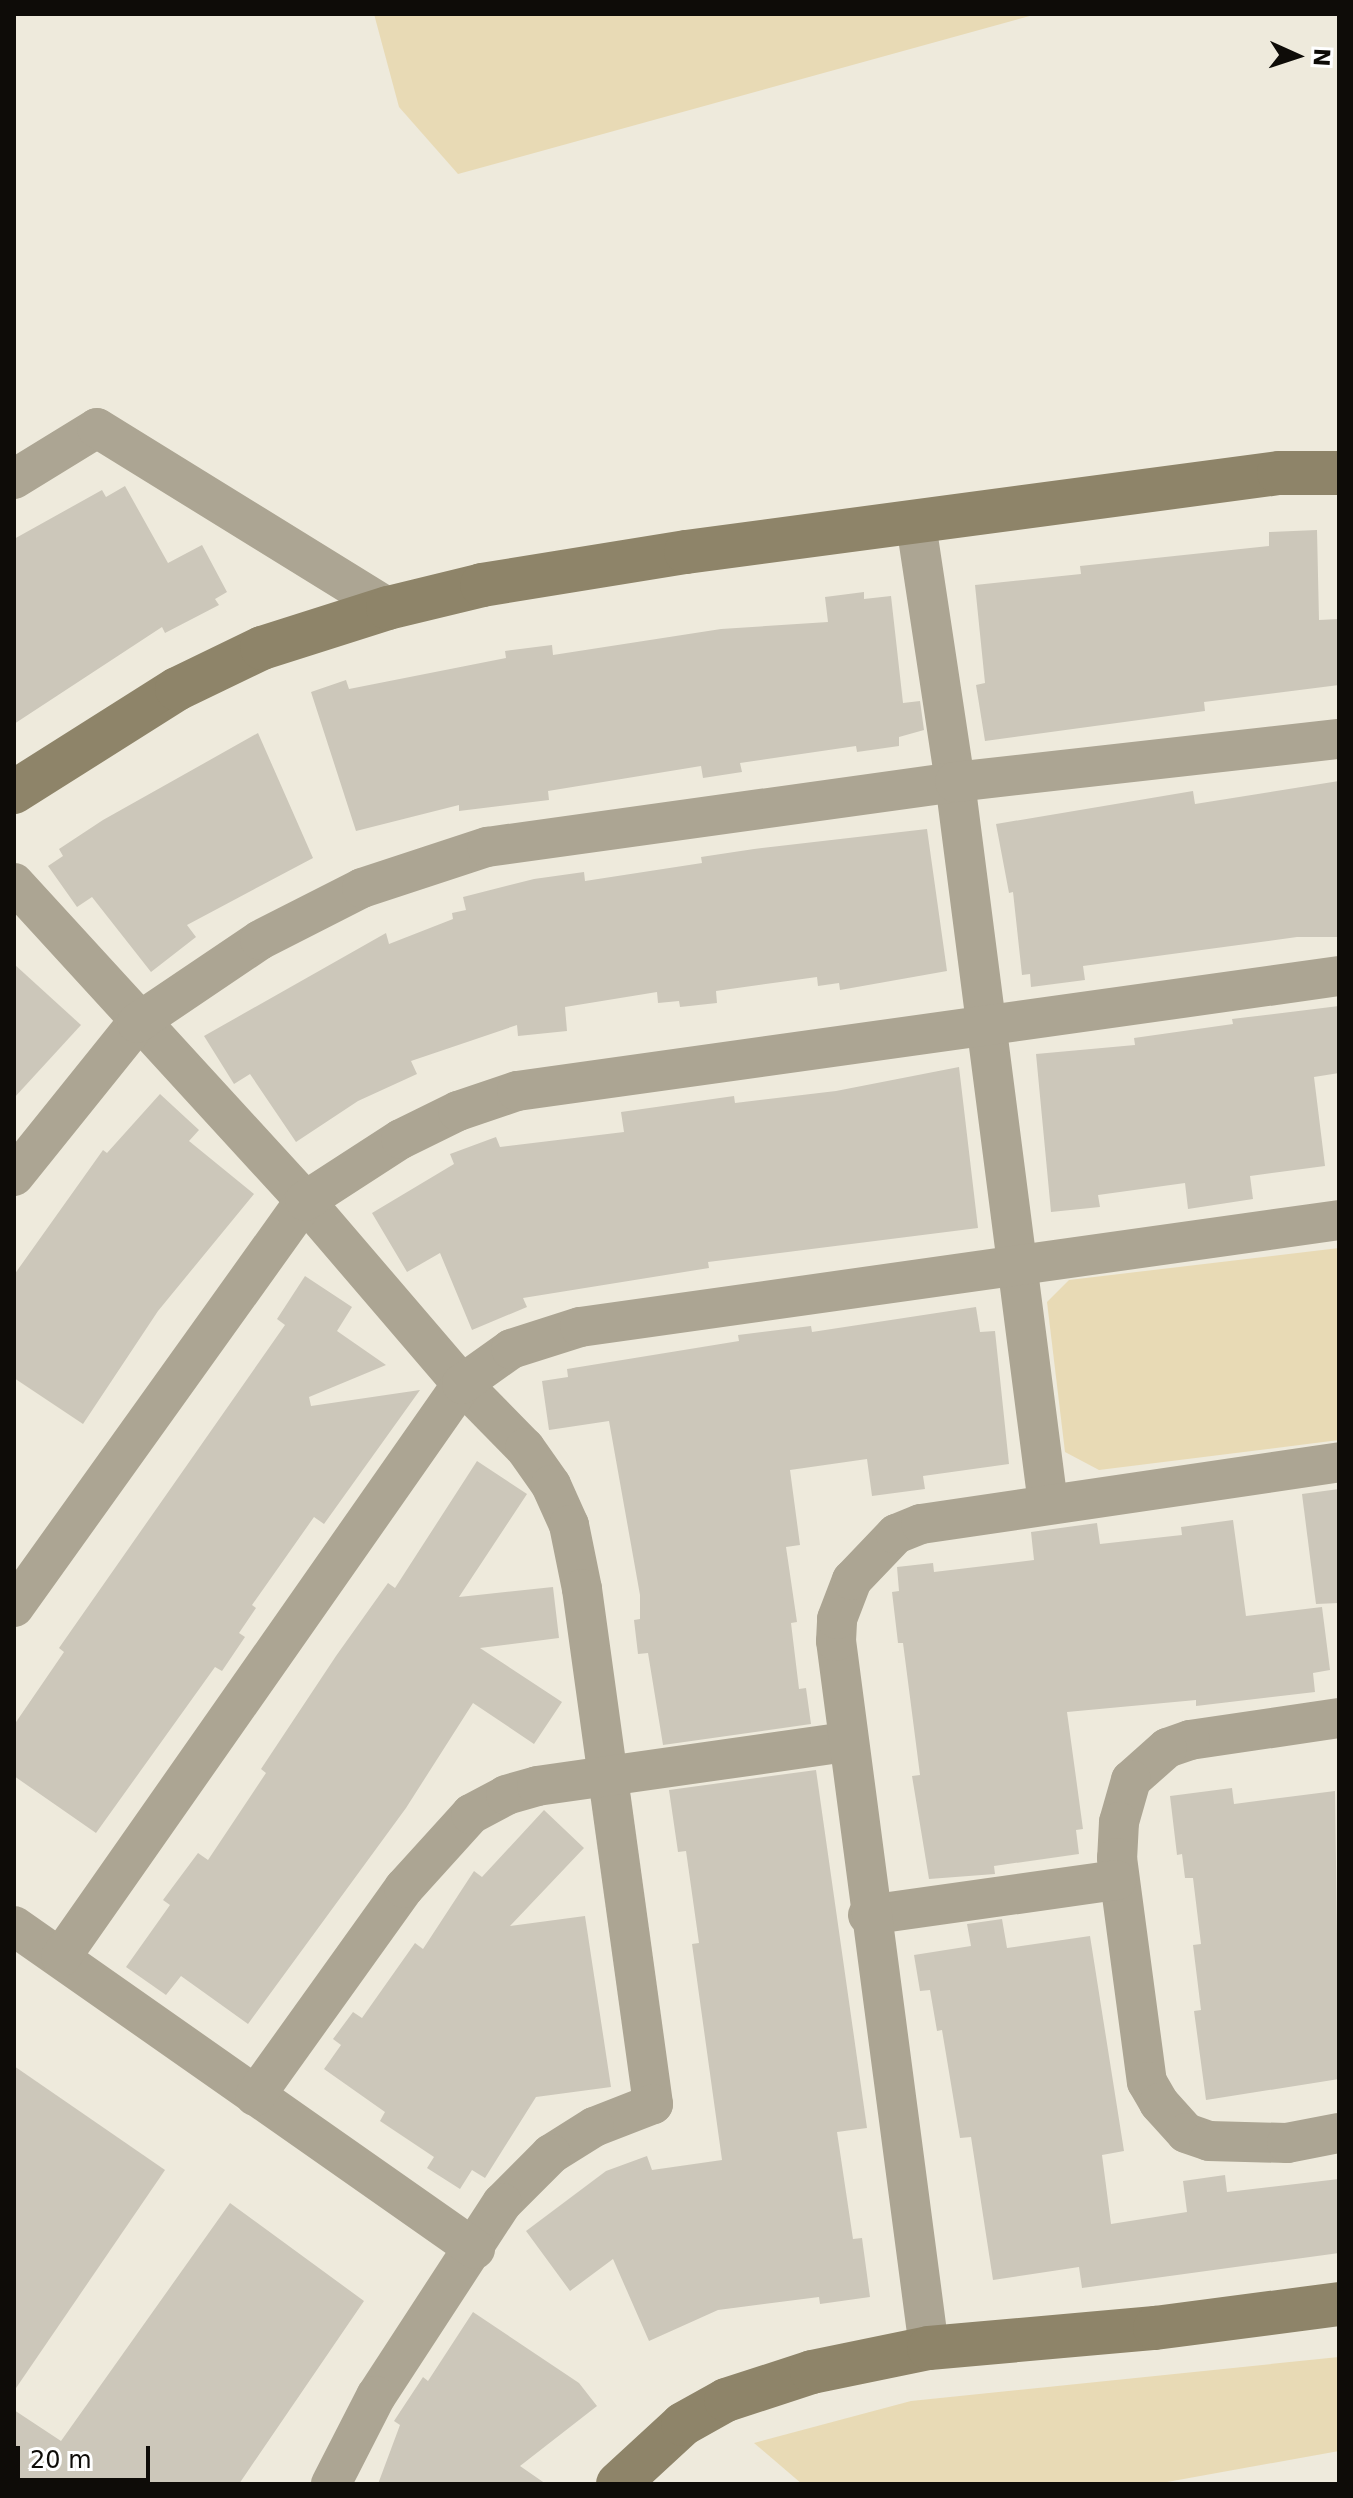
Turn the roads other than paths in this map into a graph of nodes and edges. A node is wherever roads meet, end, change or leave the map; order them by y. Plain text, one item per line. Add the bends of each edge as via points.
1 (1339, 473) edge
2 (14, 479) edge
3 (916, 524) junction
4 (388, 608) junction
5 (1339, 739) edge
6 (955, 782) junction
7 (14, 792) edge
8 (14, 883) edge
9 (1339, 976) edge
10 (985, 1022) junction
11 (137, 1023) junction
12 (14, 1176) edge
13 (305, 1201) junction
14 (1339, 1220) edge
15 (1014, 1263) junction
16 (462, 1384) junction
17 (1339, 1462) edge
18 (1048, 1504) junction
19 (14, 1607) edge
20 (1339, 1718) edge
21 (846, 1742) junction
22 (607, 1779) junction
23 (1117, 1880) junction
24 (868, 1915) junction
25 (14, 1926) edge
26 (61, 1957) junction
27 (255, 2096) junction
28 (1339, 2133) edge
29 (475, 2249) junction
30 (1339, 2304) edge
31 (929, 2348) junction
32 (331, 2484) edge
33 (618, 2484) edge

1 - 3 street via 1279,473
2 - 4 street via 97,428
3 - 4 street via 648,558 482,585
3 - 6 street
4 - 7 street via 262,648 177,689
5 - 6 street
6 - 10 street
6 - 11 street via 487,847 362,888 260,940
8 - 11 street
9 - 10 street
10 - 13 street via 517,1091 401,1139
10 - 15 street
11 - 12 street
11 - 13 street
13 - 16 street
13 - 19 street
14 - 15 street
15 - 16 street via 580,1327 511,1349
15 - 18 street
16 - 22 street via 525,1448 551,1485 569,1525
16 - 26 street
17 - 18 street
18 - 21 street via 921,1524 896,1534 852,1580 837,1619
20 - 23 street via 1190,1740 1145,1764 1131,1780 1119,1822
21 - 22 street
21 - 24 street
22 - 27 street via 537,1786 471,1814 404,1888
22 - 29 street via 653,2104 594,2127 551,2154 502,2203
23 - 24 street
23 - 28 street via 1147,2082 1175,2122 1209,2141 1244,2144
24 - 31 street
25 - 26 street
26 - 27 street
27 - 29 street
29 - 32 street via 376,2396
30 - 31 street via 1155,2328
31 - 33 street via 812,2372 726,2400 683,2424

